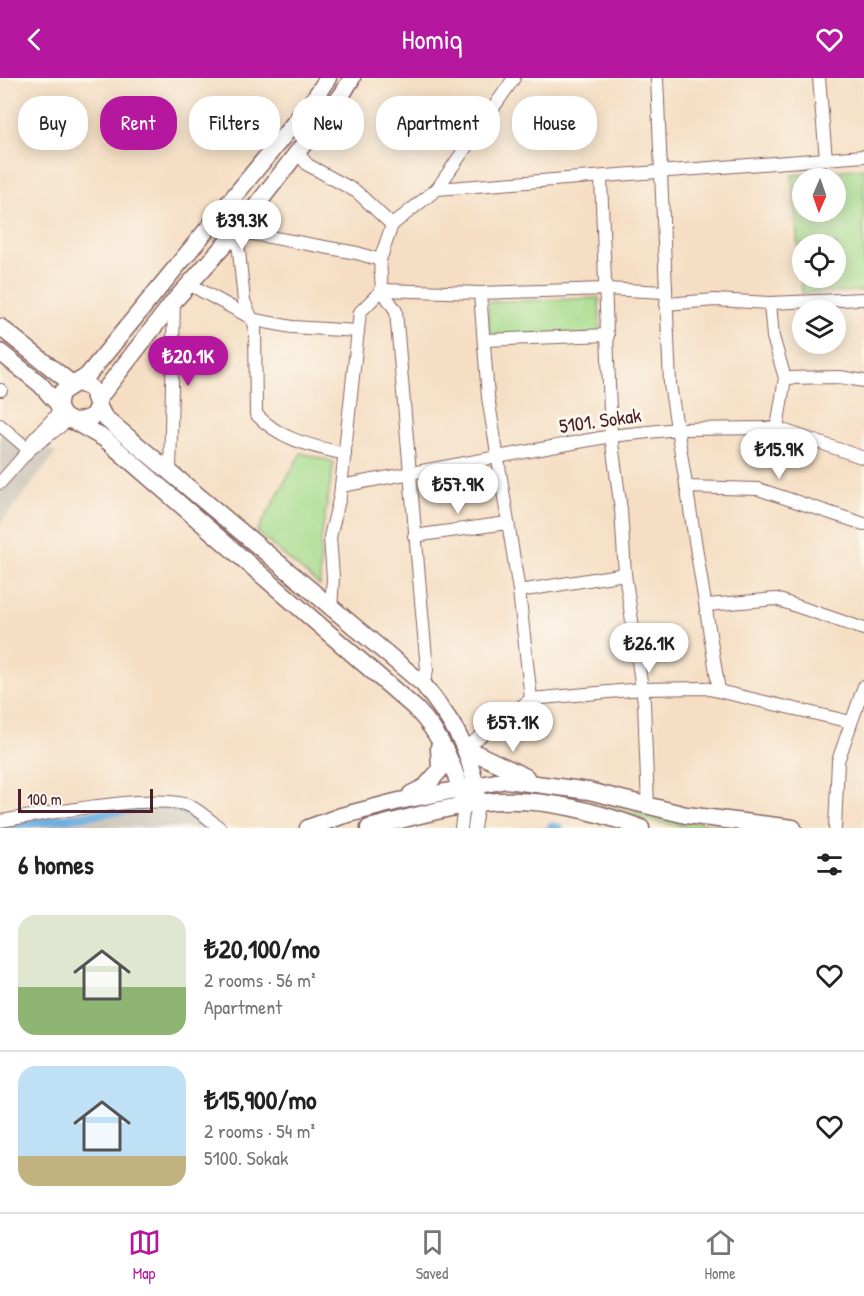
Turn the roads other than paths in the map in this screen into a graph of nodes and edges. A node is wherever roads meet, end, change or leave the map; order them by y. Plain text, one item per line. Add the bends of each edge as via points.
1 (328, 78) edge
2 (352, 78) edge
3 (514, 78) edge
4 (657, 78) edge
5 (819, 78) edge
6 (296, 151) junction
7 (864, 156) edge
8 (826, 159) junction
9 (660, 171) junction
10 (601, 178) junction
11 (436, 189) junction
12 (392, 225) junction
13 (237, 231) junction
14 (380, 260) junction
15 (189, 284) junction
16 (606, 289) junction
17 (382, 290) junction
18 (480, 293) junction
19 (665, 298) junction
20 (864, 299) edge
21 (174, 301) junction
22 (770, 303) junction
23 (251, 316) junction
24 (0, 327) edge
25 (358, 331) junction
26 (608, 335) junction
27 (484, 340) junction
28 (0, 352) edge
29 (785, 378) junction
30 (864, 381) edge
31 (76, 384) junction
32 (98, 402) junction
33 (66, 415) junction
34 (0, 425) edge
35 (777, 428) junction
36 (677, 429) junction
37 (611, 436) junction
38 (29, 450) junction
39 (345, 454) junction
40 (497, 456) junction
41 (864, 458) edge
42 (171, 472) junction
43 (411, 475) junction
44 (0, 483) edge
45 (341, 486) junction
46 (686, 487) junction
47 (507, 523) junction
48 (864, 524) edge
49 (414, 536) junction
50 (625, 574) junction
51 (519, 591) junction
52 (707, 604) junction
53 (332, 610) junction
54 (864, 629) edge
55 (423, 684) junction
56 (864, 686) edge
57 (642, 689) junction
58 (719, 691) junction
59 (531, 699) junction
60 (851, 722) junction
61 (437, 735) junction
62 (465, 748) junction
63 (549, 784) junction
64 (468, 786) junction
65 (399, 801) junction
66 (471, 805) junction
67 (648, 807) junction
68 (599, 813) junction
69 (0, 821) edge
70 (220, 828) edge
71 (308, 828) edge
72 (369, 828) edge
73 (461, 828) edge
74 (474, 828) edge
75 (624, 828) edge
76 (641, 828) edge
77 (793, 828) edge
78 (835, 828) edge

1 - 31 main road
2 - 6 main road
3 - 11 street
4 - 9 street
5 - 8 street
6 - 12 street via 308,165 357,192
6 - 13 main road
7 - 8 street
8 - 9 street
9 - 10 street
9 - 19 street
10 - 11 street
10 - 16 street
11 - 12 street
12 - 14 street
13 - 14 street
13 - 15 main road
13 - 23 street via 244,301
14 - 17 street
15 - 21 main road
15 - 23 street
16 - 18 street
16 - 19 street
16 - 26 street
17 - 18 street
17 - 25 street via 360,312
17 - 43 street via 396,311
18 - 27 street
19 - 22 street
19 - 36 street
20 - 22 street
21 - 32 main road
21 - 42 street
22 - 29 street via 773,337
23 - 25 street via 292,327
23 - 39 street via 255,326 256,414 267,426 303,444
24 - 31 main road
25 - 39 street
26 - 27 street
26 - 37 street
27 - 40 street
28 - 33 main road via 40,384
29 - 30 street via 840,377
29 - 35 street
31 - 32 main road via 91,388
31 - 33 main road via 62,392
32 - 33 main road via 93,417
32 - 42 main road via 104,417
33 - 38 street via 33,440
33 - 61 main road via 105,439 415,708
34 - 38 street
35 - 36 street, 5101. Sokak
35 - 41 street, 5101. Sokak
36 - 37 street, 5101. Sokak
36 - 46 street
37 - 40 street, 5101. Sokak
37 - 50 street
38 - 44 street
39 - 45 street
40 - 43 street, 5101. Sokak
40 - 47 street
42 - 53 main road
43 - 45 street, 5101. Sokak
43 - 49 street
45 - 53 street via 330,537
46 - 48 street via 758,489
46 - 52 street
47 - 49 street
47 - 51 street
49 - 55 street via 427,670
50 - 51 street
50 - 57 street
51 - 59 street
52 - 54 street via 776,599
52 - 58 street
53 - 55 main road
55 - 62 main road
56 - 60 street
57 - 58 street
57 - 59 street
57 - 67 street
58 - 60 street
59 - 62 street
60 - 78 street via 838,761
61 - 64 main road
61 - 65 main road via 440,770 425,787
62 - 63 main road via 504,768
62 - 64 main road
63 - 64 main road via 506,780
63 - 67 main road
64 - 65 main road
64 - 66 main road
65 - 71 main road
66 - 68 main road via 552,804
66 - 72 main road
66 - 73 street
66 - 74 street
67 - 77 main road via 736,823
68 - 75 street
68 - 76 main road
69 - 70 street via 143,801 190,806

